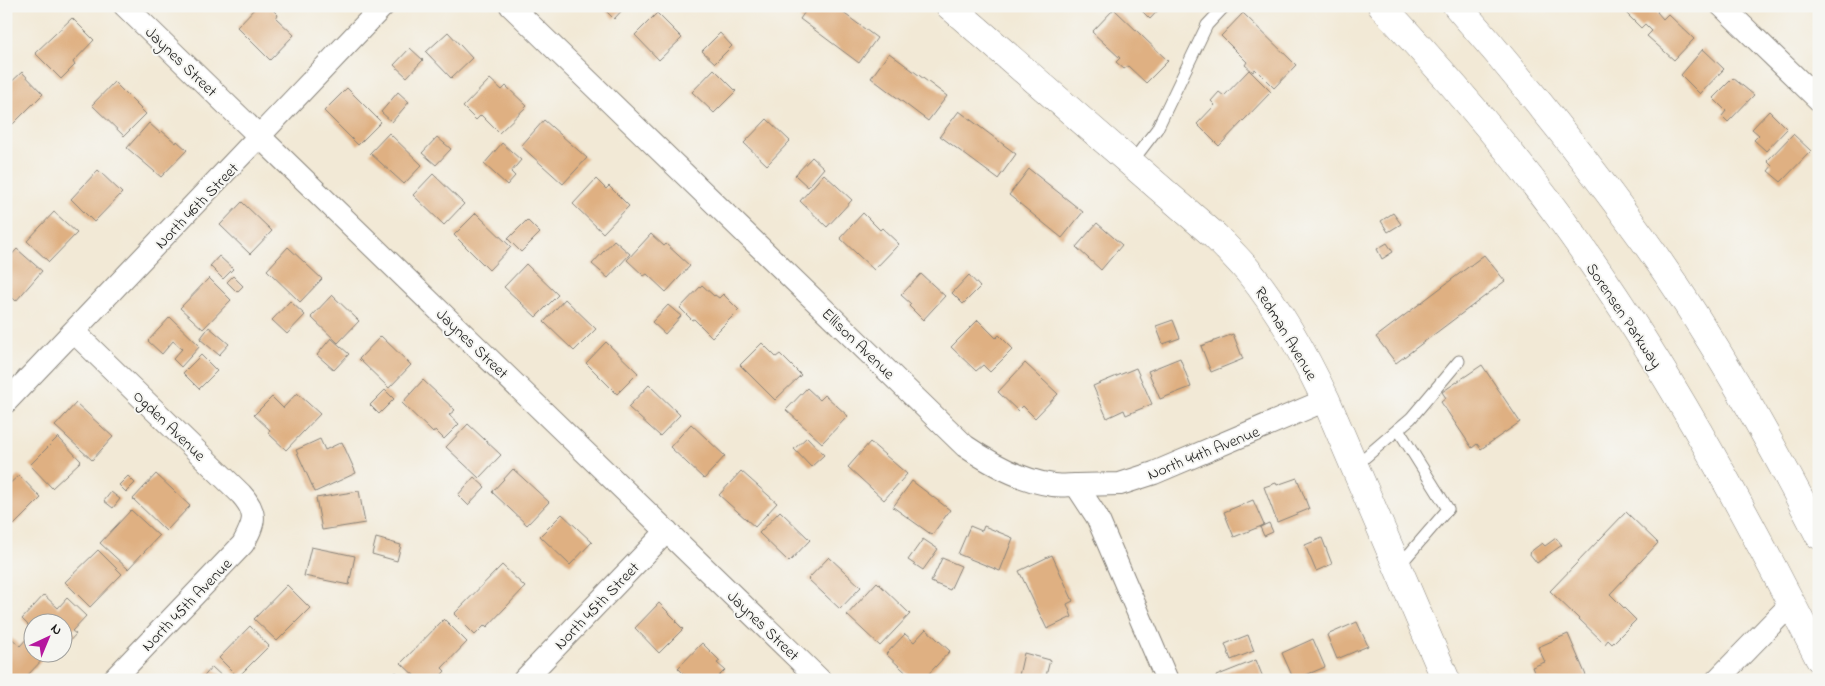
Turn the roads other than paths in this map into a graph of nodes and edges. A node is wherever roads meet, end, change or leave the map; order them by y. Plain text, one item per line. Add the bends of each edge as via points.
1 (124, 6) edge
2 (384, 6) edge
3 (511, 6) edge
4 (950, 6) edge
5 (1225, 6) edge
6 (1382, 6) edge
7 (1457, 6) edge
8 (1722, 6) edge
9 (1819, 100) edge
10 (260, 137) junction
11 (1131, 162) junction
12 (74, 332) junction
13 (1459, 361) dead end
14 (1326, 400) junction
15 (6, 402) edge
16 (1398, 429) junction
17 (1355, 466) junction
18 (1076, 485) junction
19 (254, 524) joint
20 (667, 531) junction
21 (1819, 534) edge
22 (1398, 567) junction
23 (1792, 604) junction
24 (1819, 658) edge
25 (113, 680) edge
26 (524, 680) edge
27 (820, 680) edge
28 (1167, 680) edge
29 (1446, 680) edge
30 (1717, 680) edge

1 - 10 street, Jaynes Street
2 - 10 street, North 46th Street
3 - 18 street, Ellison Avenue via 965,446 989,463 1019,476 1053,486
4 - 11 main road, Redman Avenue
5 - 11 lane via 1207,25 1157,129
6 - 23 main road, Sorensen Parkway via 1507,150 1589,261 1669,381
7 - 21 main road via 1545,111 1644,240 1740,390
8 - 9 street
10 - 12 street, North 46th Street
10 - 20 street, Jaynes Street
11 - 14 main road, Redman Avenue via 1215,236 1250,273 1279,312
12 - 15 street, North 46th Street
12 - 19 street, Ogden Avenue via 241,494 250,504
13 - 16 lane
14 - 17 main road, Redman Avenue
14 - 18 street, North 44th Avenue via 1154,473 1120,484
16 - 17 lane
16 - 22 lane via 1448,509
17 - 22 main road, Redman Avenue
18 - 28 street via 1097,517
19 - 25 street, North 45th Avenue via 237,551
20 - 26 street, North 45th Street
20 - 27 street, Jaynes Street
22 - 29 main road, Redman Avenue
23 - 24 main road, Sorensen Parkway
23 - 30 street

